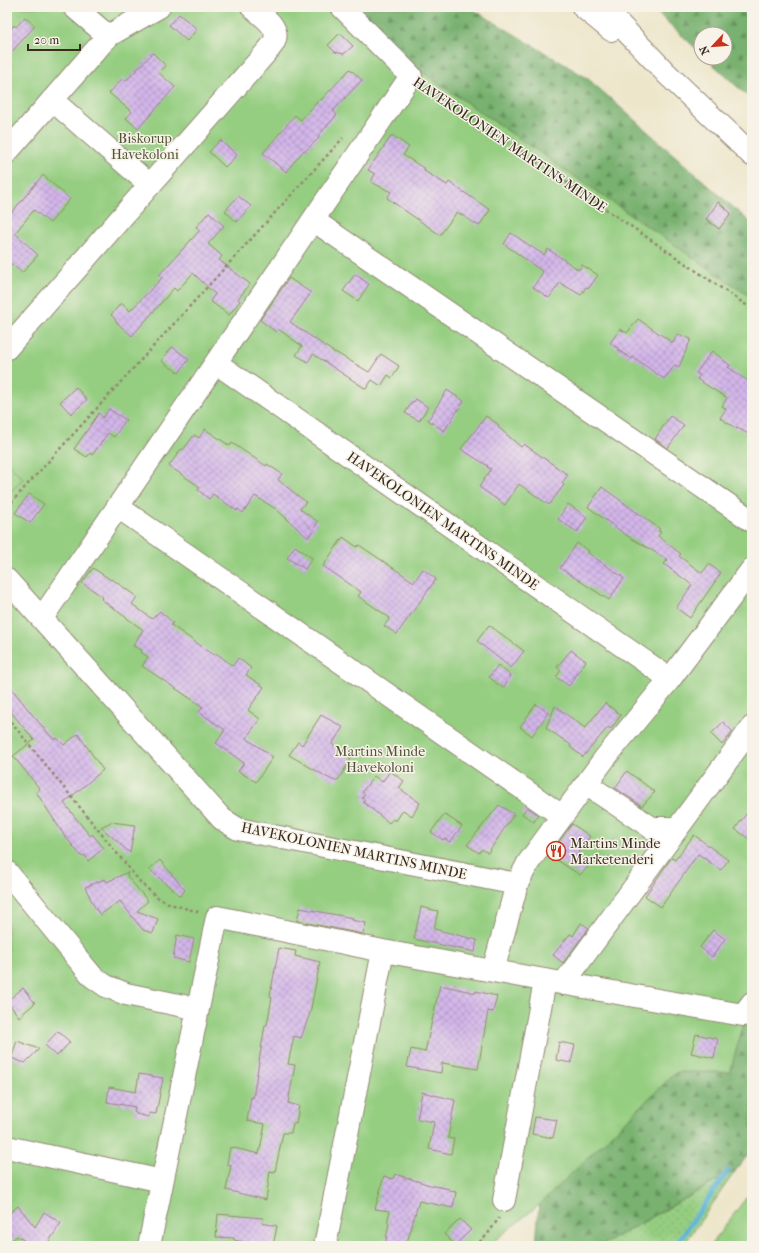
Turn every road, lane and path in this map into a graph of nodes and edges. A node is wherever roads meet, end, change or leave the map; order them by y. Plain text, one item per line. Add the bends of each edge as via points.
1 (74, 7) edge
2 (159, 7) edge
3 (252, 7) edge
4 (342, 7) edge
5 (583, 7) edge
6 (603, 7) edge
7 (108, 36) junction
8 (667, 74) junction
9 (411, 76) junction
10 (52, 100) junction
11 (345, 136) dead end
12 (7, 152) edge
13 (752, 155) edge
14 (150, 186) junction
15 (313, 220) junction
16 (752, 309) edge
17 (7, 348) edge
18 (216, 363) junction
19 (7, 507) edge
20 (118, 507) junction
21 (752, 521) edge
22 (752, 568) edge
23 (7, 580) edge
24 (42, 618) junction
25 (670, 679) junction
26 (7, 717) edge
27 (752, 727) edge
28 (586, 784) junction
29 (562, 816) junction
30 (678, 828) junction
31 (7, 872) edge
32 (517, 884) junction
33 (217, 917) junction
34 (383, 951) junction
35 (493, 971) junction
36 (554, 982) junction
37 (752, 1003) edge
38 (198, 1009) junction
39 (7, 1147) edge
40 (162, 1181) junction
41 (504, 1200) joint
42 (149, 1246) edge
43 (324, 1246) edge
44 (475, 1246) edge

1 - 7 main road
2 - 7 main road
3 - 14 main road via 270,23 276,33 275,40
4 - 9 main road
5 - 8 main road
6 - 8 main road
7 - 10 main road
8 - 13 main road
9 - 15 main road, HAVEKOLONIEN MARTINS MINDE
9 - 16 path, HAVEKOLONIEN MARTINS MINDE
10 - 12 main road
10 - 14 main road
11 - 19 path
14 - 17 main road
15 - 18 main road, HAVEKOLONIEN MARTINS MINDE
15 - 21 main road
18 - 20 main road, HAVEKOLONIEN MARTINS MINDE
18 - 25 main road, HAVEKOLONIEN MARTINS MINDE
20 - 24 main road, HAVEKOLONIEN MARTINS MINDE
20 - 29 main road
22 - 25 main road
23 - 24 main road, HAVEKOLONIEN MARTINS MINDE
24 - 32 main road, HAVEKOLONIEN MARTINS MINDE via 222,819 238,829
25 - 28 main road
26 - 33 path via 142,883 157,897 170,904
27 - 30 main road
28 - 29 main road
28 - 30 main road via 652,828
29 - 32 main road via 528,863
30 - 36 main road via 621,906
31 - 38 main road via 93,977 106,986 126,994
32 - 35 main road
33 - 34 main road
33 - 38 main road
34 - 35 main road
34 - 43 main road
35 - 36 main road
36 - 37 main road via 743,1015
36 - 41 main road
38 - 40 main road
39 - 40 main road
40 - 42 main road
41 - 44 path via 499,1220

